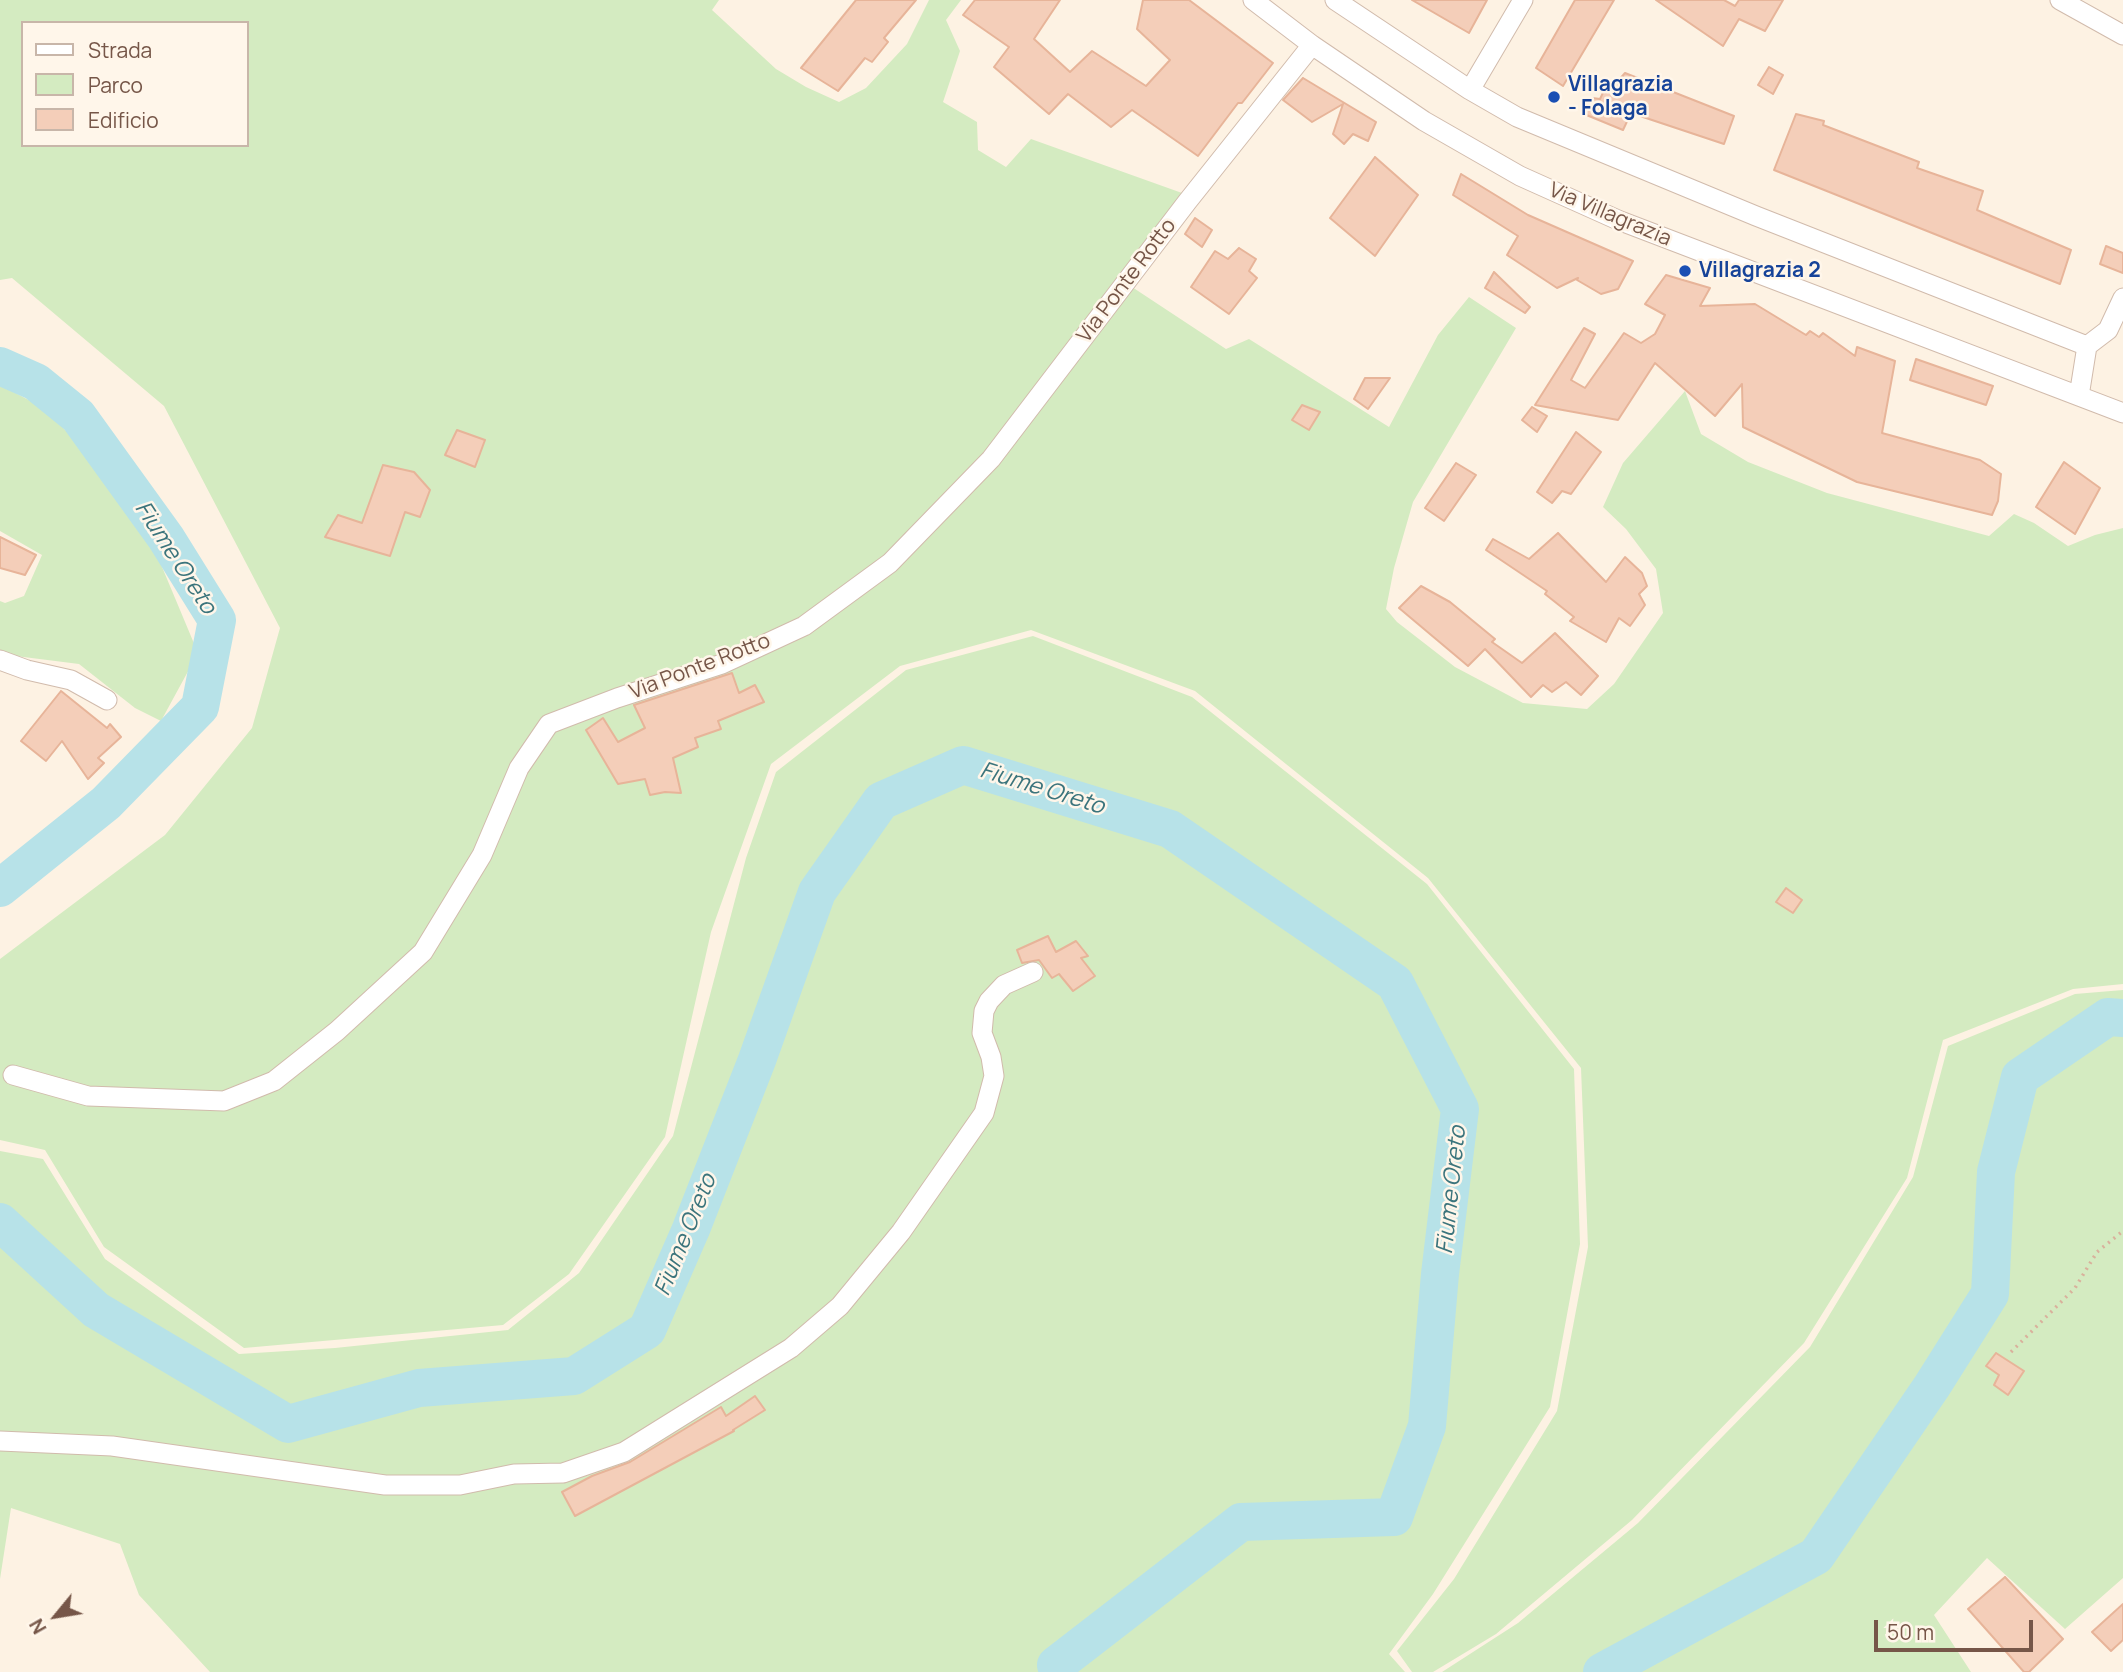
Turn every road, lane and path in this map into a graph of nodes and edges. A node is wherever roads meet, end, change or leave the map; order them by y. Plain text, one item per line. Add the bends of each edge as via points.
1 (1253, 0) edge
2 (1523, 0) edge
3 (2060, 0) edge
4 (1345, 3) edge
5 (2123, 35) edge
6 (1312, 45) junction
7 (1470, 90) junction
8 (2123, 298) edge
9 (2087, 345) junction
10 (2079, 396) junction
11 (2123, 413) edge
12 (0, 660) edge
13 (107, 700) dead end
14 (1033, 972) dead end
15 (13, 1075) dead end
16 (2123, 1231) edge
17 (2011, 1352) dead end
18 (0, 1441) edge

1 - 6 street, Via Villagrazia
2 - 7 street
3 - 5 street
4 - 7 street
6 - 10 street, Via Villagrazia via 1424,121 1520,176 1618,220
6 - 15 street, Via Ponte Rotto via 991,459 890,563 804,626 722,664 549,724 519,768 482,855 423,952 274,1081 224,1101 88,1096
7 - 9 street via 1517,117 1756,216
8 - 9 street via 2108,330
9 - 10 street
10 - 11 street, Via Villagrazia
12 - 13 street via 71,680
14 - 18 street via 1004,985 984,1011 982,1033 995,1076 984,1113 901,1232 840,1306 791,1348 624,1452 563,1473 513,1475 460,1485 385,1485 111,1446
16 - 17 path via 2097,1252 2075,1288

